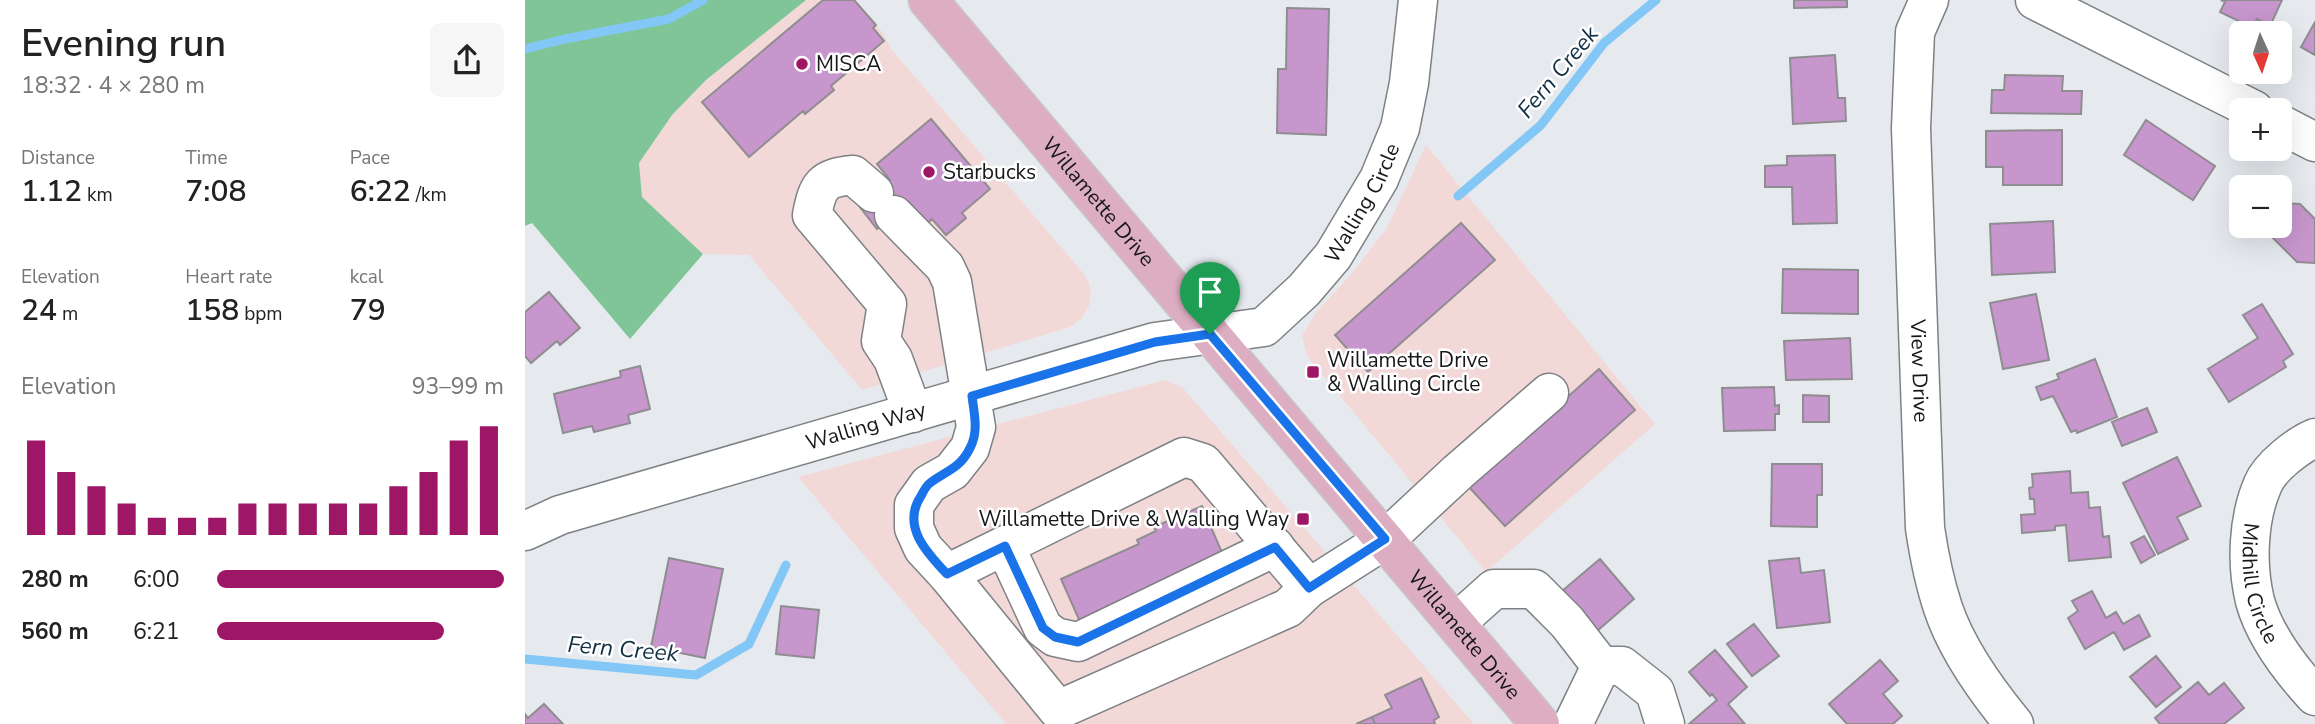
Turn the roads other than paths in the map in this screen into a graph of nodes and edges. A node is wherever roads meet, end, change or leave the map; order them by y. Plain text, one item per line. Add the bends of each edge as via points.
1 (927, 0) edge
2 (1418, 0) edge
3 (1929, 0) edge
4 (2035, 0) edge
5 (2229, 98) edge
6 (2292, 130) edge
7 (2315, 142) edge
8 (1210, 334) junction
9 (1549, 393) dead end
10 (972, 396) junction
11 (913, 412) junction
12 (2315, 438) edge
13 (525, 531) edge
14 (1385, 539) junction
15 (1005, 546) junction
16 (1275, 547) junction
17 (947, 574) junction
18 (1309, 588) junction
19 (1456, 623) junction
20 (1601, 666) junction
21 (2315, 696) edge
22 (1540, 724) edge
23 (1573, 724) edge
24 (1665, 724) edge
25 (2014, 724) edge

1 - 8 main road, Willamette Drive
2 - 8 street, Walling Circle via 1400,128 1357,219 1304,290 1264,327
3 - 25 street, View Drive via 1915,32 1911,128 1925,527 1944,611 1968,659
4 - 5 street
6 - 7 street
8 - 10 street, Walling Way via 1155,342
8 - 14 main road, Willamette Drive
9 - 14 street
10 - 11 street, Walling Way
10 - 11 street via 952,282 944,267 853,175 833,177 817,191 811,215 887,304 881,341 893,359
10 - 17 street via 976,427 970,448 952,471 929,484 914,505 914,528 923,548
11 - 13 street, Walling Way via 560,515
12 - 21 street, Midhill Circle via 2287,456 2264,481 2252,519 2250,561 2255,600 2266,630
14 - 18 street
14 - 19 main road, Willamette Drive
15 - 16 street via 1184,457 1203,463
15 - 16 street via 1043,628 1055,637 1078,642
15 - 17 street
16 - 18 street
17 - 18 street via 1058,710 1288,608
19 - 20 street via 1494,589 1534,589
19 - 22 main road, Willamette Drive
20 - 23 street
20 - 24 street via 1622,666 1655,692

